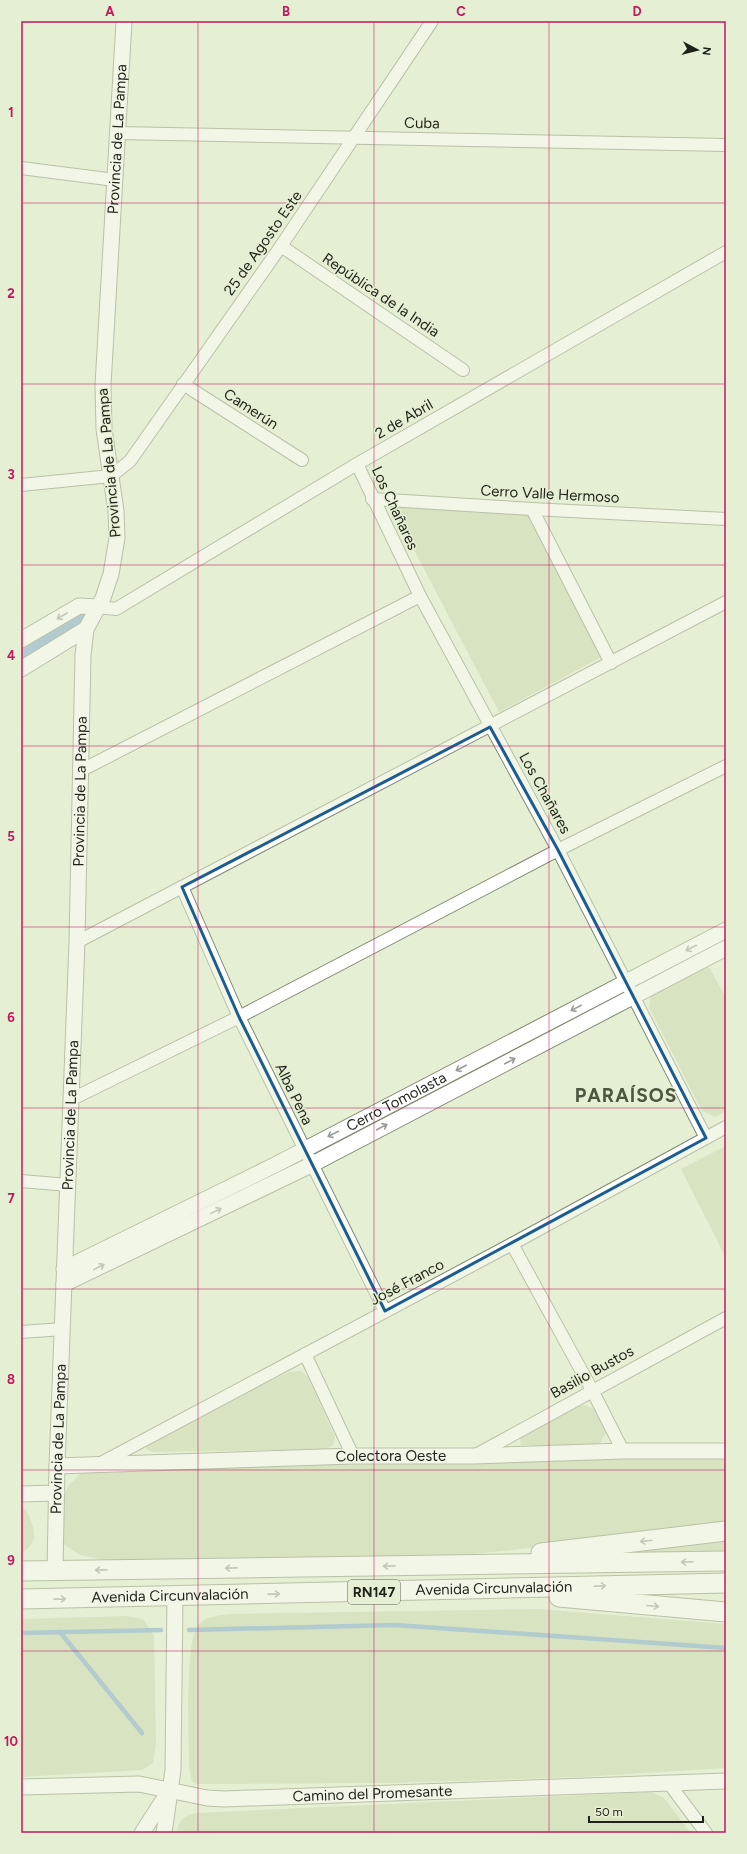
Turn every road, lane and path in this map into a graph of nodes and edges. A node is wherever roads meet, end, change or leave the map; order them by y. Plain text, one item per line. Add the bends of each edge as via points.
1 (124, 21) edge
2 (432, 21) edge
3 (118, 133) junction
4 (355, 137) junction
5 (726, 145) edge
6 (21, 168) edge
7 (115, 180) junction
8 (281, 246) junction
9 (726, 252) edge
10 (463, 370) dead end
11 (183, 384) junction
12 (302, 460) dead end
13 (357, 464) junction
14 (111, 476) junction
15 (21, 485) edge
16 (372, 499) junction
17 (532, 510) junction
18 (726, 519) edge
19 (420, 596) junction
20 (726, 602) edge
21 (98, 607) junction
22 (86, 629) junction
23 (21, 640) edge
24 (611, 663) junction
25 (21, 668) edge
26 (490, 727) junction
27 (726, 766) edge
28 (80, 771) junction
29 (558, 850) junction
30 (182, 887) junction
31 (726, 930) edge
32 (77, 942) junction
33 (726, 948) edge
34 (625, 982) junction
35 (633, 997) junction
36 (239, 1017) junction
37 (70, 1100) junction
38 (726, 1127) edge
39 (706, 1138) junction
40 (304, 1150) junction
41 (311, 1165) junction
42 (21, 1181) edge
43 (68, 1185) junction
44 (512, 1244) junction
45 (64, 1268) junction
46 (64, 1284) junction
47 (386, 1311) junction
48 (726, 1318) edge
49 (63, 1329) junction
50 (21, 1332) edge
51 (305, 1354) junction
52 (592, 1390) junction
53 (623, 1451) junction
54 (726, 1451) edge
55 (353, 1456) junction
56 (474, 1456) junction
57 (101, 1463) junction
58 (57, 1466) junction
59 (21, 1494) edge
60 (57, 1494) junction
61 (726, 1531) edge
62 (726, 1561) edge
63 (420, 1566) junction
64 (55, 1570) junction
65 (21, 1571) edge
66 (726, 1583) edge
67 (474, 1590) junction
68 (175, 1597) junction
69 (21, 1599) edge
70 (726, 1612) edge
71 (726, 1781) edge
72 (668, 1782) junction
73 (21, 1787) edge
74 (169, 1792) junction
75 (166, 1829) edge
76 (142, 1833) edge
77 (706, 1833) edge

1 - 3 street, Provincia de La Pampa
2 - 4 street, 25 de Agosto Este
3 - 4 street, Cuba
3 - 7 street, Provincia de La Pampa
4 - 5 street, Cuba
4 - 8 street, 25 de Agosto Este
6 - 7 street
7 - 14 street, Provincia de La Pampa via 103,385 104,429
8 - 10 street, República de la India
8 - 11 street, 25 de Agosto Este
9 - 13 street, 2 de Abril
11 - 12 street, Camerún
11 - 14 street, 25 de Agosto Este via 130,461
13 - 16 street, Los Chañares
13 - 21 street, 2 de Abril via 116,609
14 - 15 street
14 - 21 street, Provincia de La Pampa via 117,538 111,574
16 - 17 street, Cerro Valle Hermoso
16 - 19 street, Los Chañares
17 - 18 street, Cerro Valle Hermoso
17 - 24 street
19 - 26 street, Los Chañares
19 - 28 street
20 - 24 street
21 - 22 street, Provincia de La Pampa
21 -> 23 street via 79,606
22 - 25 street
22 - 28 street, Provincia de La Pampa
24 - 26 street
26 - 29 street, Los Chañares
26 - 30 street
27 - 29 street
28 - 32 street, Provincia de La Pampa
29 - 34 street, Los Chañares
29 - 36 street
30 - 32 street
30 - 36 street, Alba Pena
31 -> 34 street, Cerro Tomolasta
32 - 37 street, Provincia de La Pampa
33 - 35 street, Cerro Tomolasta
34 - 35 street, Los Chañares
34 -> 40 street, Cerro Tomolasta
35 - 39 street, Los Chañares
41 -> 35 street, Cerro Tomolasta
36 - 37 street
36 - 40 street, Alba Pena
37 - 43 street, Provincia de La Pampa
38 - 39 street, José Franco
39 - 44 street, José Franco
40 - 41 street, Alba Pena
40 - 45 street, Cerro Tomolasta
46 -> 41 street, Cerro Tomolasta
41 - 47 street, Alba Pena
42 - 43 street
43 - 45 street, Provincia de La Pampa
44 - 47 street, José Franco
44 - 52 street
45 - 46 street, Provincia de La Pampa
46 - 49 street, Provincia de La Pampa
47 - 51 street, José Franco
48 - 52 street, Basilio Bustos
49 - 50 street
49 - 58 street, Provincia de La Pampa
51 - 55 street
51 - 57 street, José Franco
52 - 53 street
52 - 56 street, Basilio Bustos
53 - 54 street, Colectora Oeste
53 - 56 street, Colectora Oeste
55 - 56 street, Colectora Oeste
55 - 57 street, Colectora Oeste
57 - 58 street, Colectora Oeste
58 - 60 street, Provincia de La Pampa
59 - 60 street
60 - 64 street, Provincia de La Pampa
61 -> 63 highway
62 -> 63 highway, Avenida Circunvalación / RN147
63 -> 64 highway, Avenida Circunvalación / RN147
64 - 65 highway, Avenida Circunvalación / RN147
67 -> 66 highway, Avenida Circunvalación / RN147
68 -> 67 highway, Avenida Circunvalación / RN147
67 -> 70 highway
69 -> 68 highway, Avenida Circunvalación / RN147
68 - 74 street via 173,1770
71 - 72 street, Camino del Promesante
72 - 74 street, Camino del Promesante via 224,1799
72 - 77 street
73 - 74 street, Camino del Promesante via 139,1784
74 - 75 street
74 - 76 street

